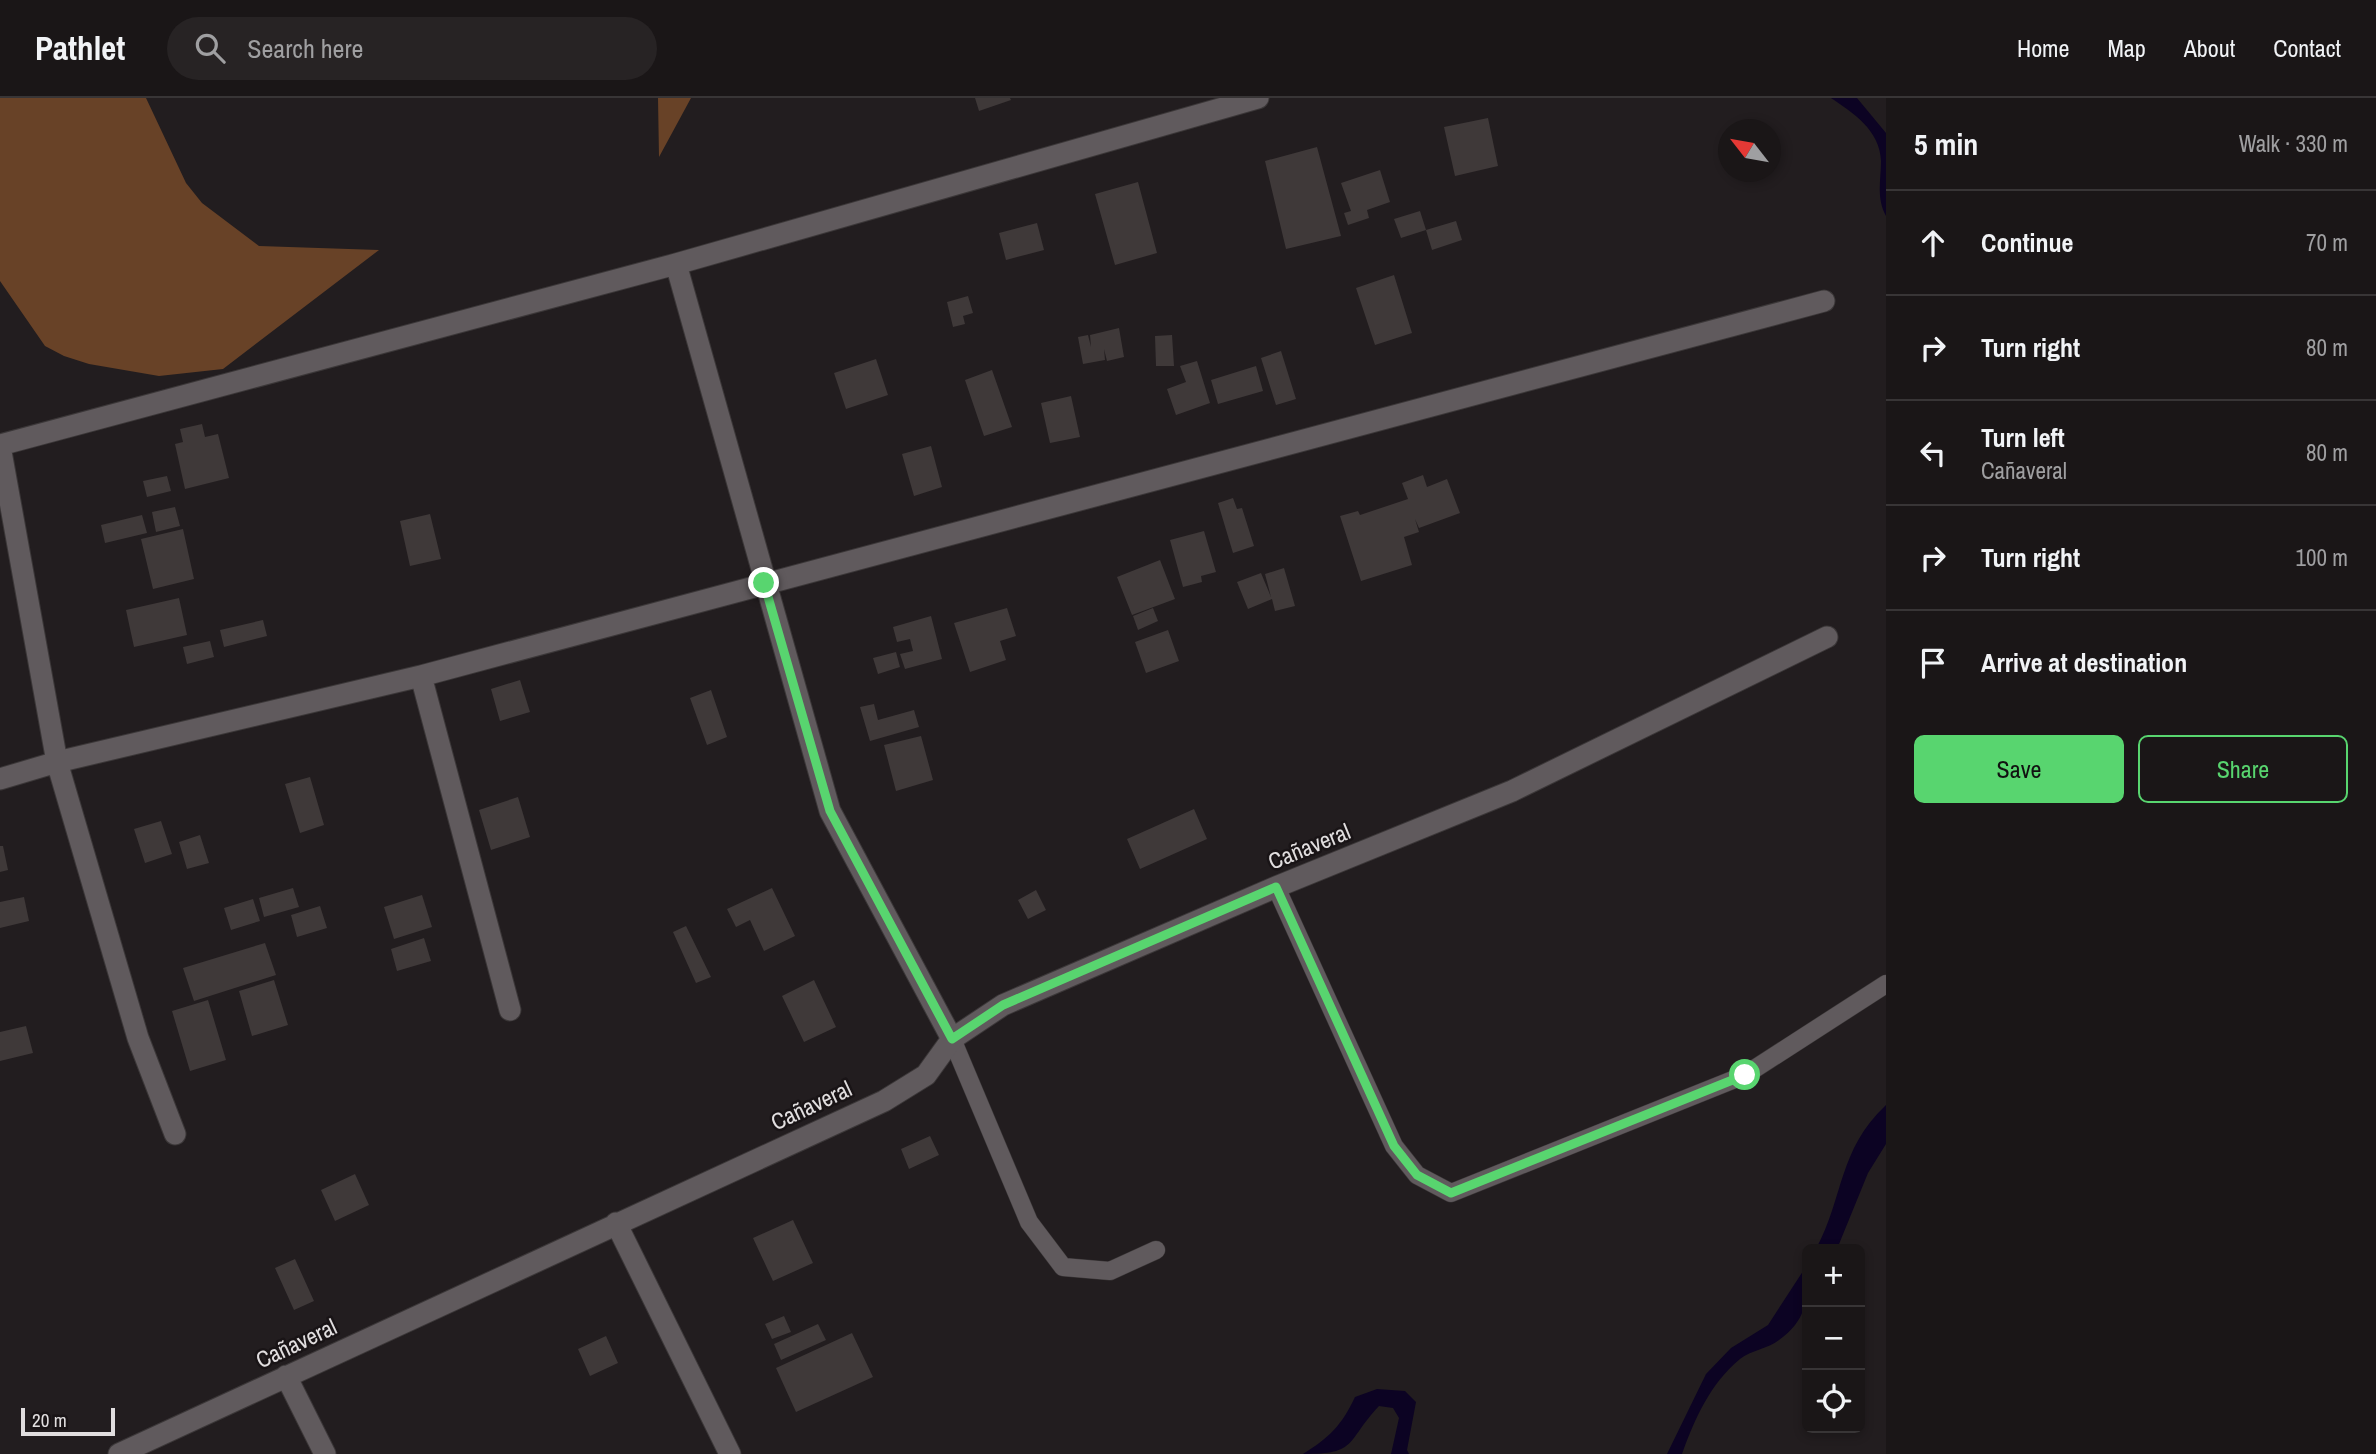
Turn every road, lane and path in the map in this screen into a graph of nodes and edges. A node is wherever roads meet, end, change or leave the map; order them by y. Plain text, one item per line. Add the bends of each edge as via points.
1 (1258, 98) edge
2 (676, 264) junction
3 (1824, 301) dead end
4 (0, 446) edge
5 (764, 583) junction
6 (1827, 638) dead end
7 (421, 676) junction
8 (57, 762) junction
9 (0, 779) edge
10 (1276, 887) junction
11 (1886, 984) edge
12 (510, 1010) dead end
13 (952, 1039) junction
14 (175, 1134) dead end
15 (616, 1223) junction
16 (1156, 1250) dead end
17 (286, 1376) junction
18 (119, 1454) edge
19 (325, 1454) edge
20 (730, 1454) edge

1 - 2 street
2 - 4 street
2 - 5 street
3 - 5 street
4 - 8 street
5 - 7 street
5 - 13 street via 830,811
6 - 10 street, Cañaveral via 1511,791
7 - 8 street
7 - 12 street
8 - 9 street
8 - 14 street via 138,1038
10 - 11 lane via 1394,1146 1417,1175 1451,1193 1745,1075
10 - 13 street, Cañaveral via 1003,1005
13 - 15 street, Cañaveral via 926,1075 884,1101
13 - 16 lane via 1029,1222 1063,1267 1110,1270
15 - 17 street, Cañaveral
15 - 20 street
17 - 18 street, Cañaveral
17 - 19 street

